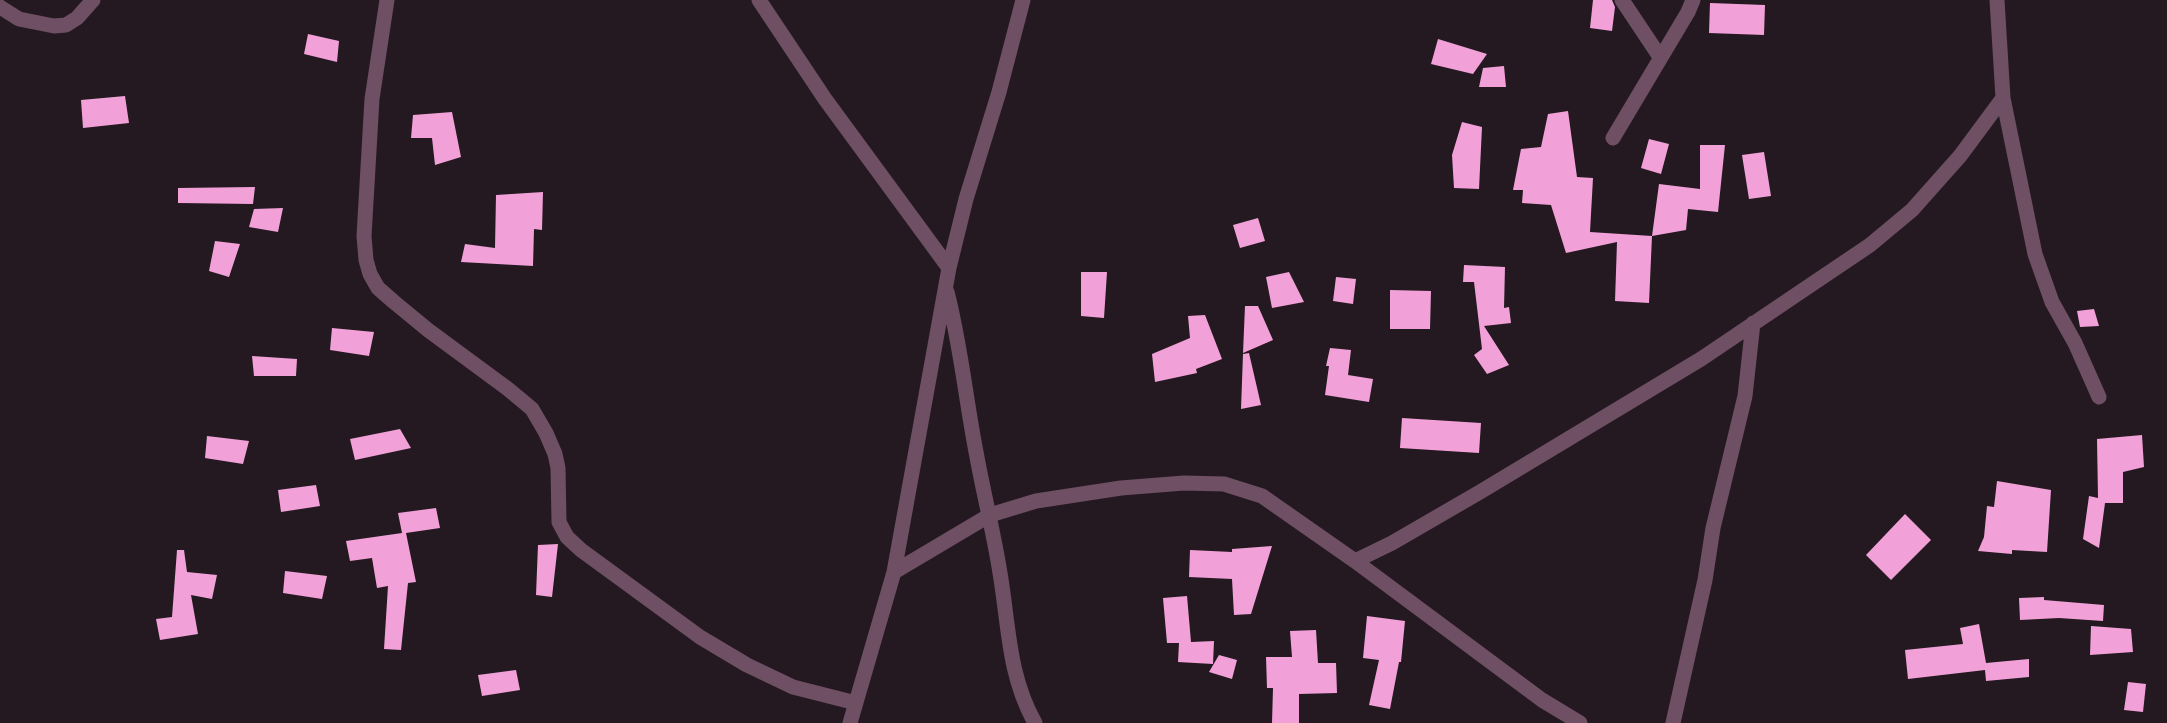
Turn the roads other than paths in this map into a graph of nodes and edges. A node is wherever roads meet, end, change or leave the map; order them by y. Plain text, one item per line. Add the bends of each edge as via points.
1 (93, 0) edge
2 (387, 0) edge
3 (759, 0) edge
4 (1023, 0) edge
5 (1622, 0) edge
6 (1693, 0) edge
7 (1997, 0) edge
8 (0, 8) edge
9 (1660, 57) junction
10 (2003, 98) junction
11 (1613, 138) dead end
12 (949, 268) junction
13 (946, 286) junction
14 (1753, 323) junction
15 (2099, 398) dead end
16 (990, 515) junction
17 (1354, 561) junction
18 (894, 572) junction
19 (856, 703) junction
20 (850, 723) edge
21 (1035, 723) edge
22 (1580, 723) edge
23 (1673, 723) edge

1 - 8 street via 66,26 18,19
2 - 19 street via 372,99 364,236 368,267 378,288 532,409 555,454 560,522 567,537 581,550 700,637 747,665 793,687
3 - 12 street via 825,99
4 - 12 street
5 - 9 street
6 - 9 street
7 - 10 street
9 - 11 street
10 - 14 street via 1960,156 1912,210 1870,245
10 - 15 street via 2035,254 2052,302
12 - 13 street
13 - 16 street
13 - 18 street
14 - 17 street via 1701,359 1490,487
14 - 23 street via 1745,396
16 - 17 street via 1036,501 1121,488 1224,484 1262,496
16 - 18 street
16 - 21 street via 1012,663
17 - 22 street via 1542,700
18 - 19 street
19 - 20 street

